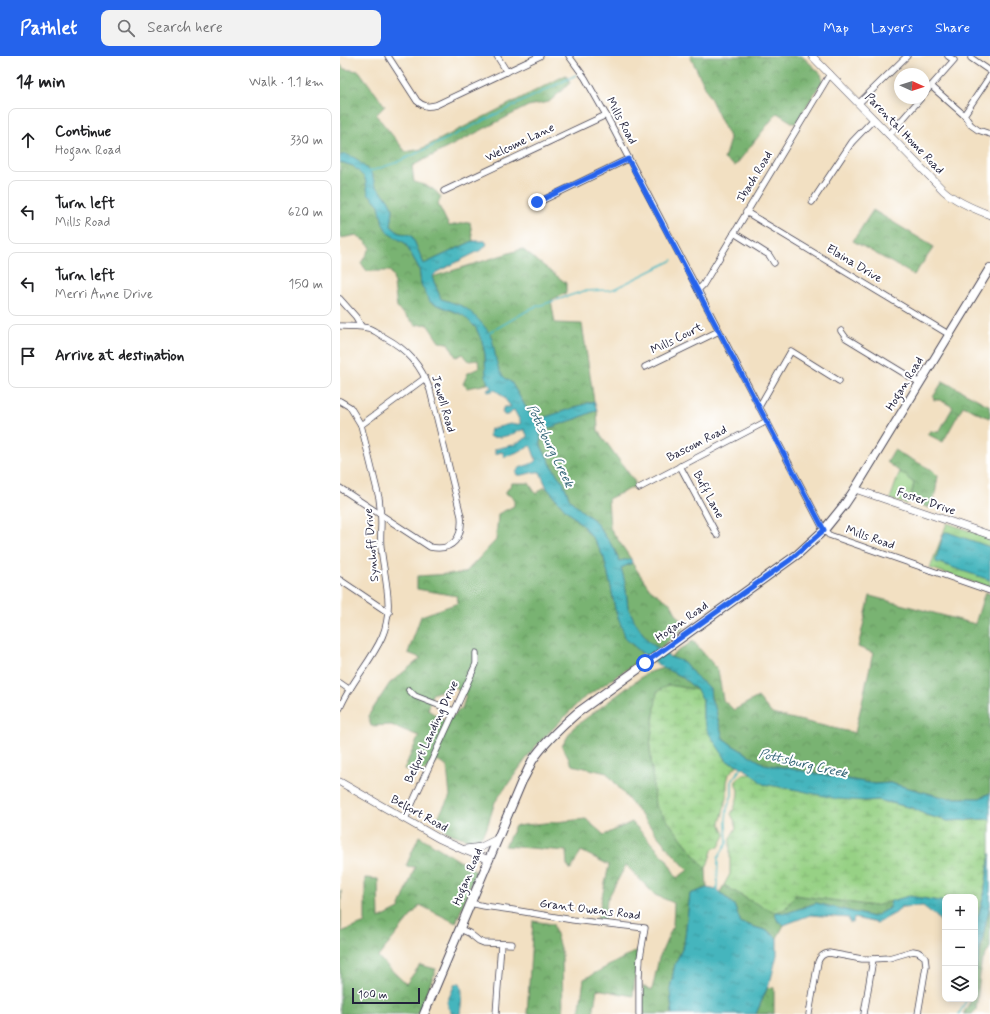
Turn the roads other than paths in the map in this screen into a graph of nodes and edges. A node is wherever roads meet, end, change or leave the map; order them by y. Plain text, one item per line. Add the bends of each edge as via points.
1 (388, 56) edge
2 (497, 56) edge
3 (540, 56) edge
4 (569, 56) edge
5 (812, 56) edge
6 (907, 56) edge
7 (948, 56) edge
8 (971, 58) dead end
9 (990, 71) edge
10 (507, 72) junction
11 (830, 74) junction
12 (990, 76) edge
13 (931, 86) joint
14 (859, 103) junction
15 (916, 104) edge
16 (606, 115) junction
17 (964, 115) junction
18 (874, 119) junction
19 (990, 134) edge
20 (889, 135) junction
21 (628, 159) junction
22 (444, 191) dead end
23 (537, 202) dead end
24 (812, 202) dead end
25 (746, 212) junction
26 (990, 215) edge
27 (734, 233) junction
28 (774, 263) dead end
29 (990, 268) edge
30 (698, 290) junction
31 (340, 299) edge
32 (340, 326) edge
33 (361, 326) junction
34 (840, 330) dead end
35 (719, 331) junction
36 (950, 335) junction
37 (645, 367) dead end
38 (425, 378) junction
39 (839, 381) dead end
40 (920, 383) junction
41 (340, 401) edge
42 (759, 407) junction
43 (767, 421) junction
44 (361, 425) junction
45 (680, 466) junction
46 (340, 488) edge
47 (639, 488) dead end
48 (855, 490) junction
49 (381, 515) junction
50 (824, 530) junction
51 (717, 535) dead end
52 (990, 535) edge
53 (340, 580) edge
54 (990, 590) edge
55 (388, 613) junction
56 (476, 653) dead end
57 (340, 683) edge
58 (350, 690) junction
59 (409, 690) dead end
60 (340, 708) edge
61 (454, 711) junction
62 (340, 782) edge
63 (404, 819) junction
64 (497, 839) junction
65 (464, 850) junction
66 (489, 860) junction
67 (470, 903) junction
68 (460, 929) junction
69 (501, 944) junction
70 (512, 944) dead end
71 (872, 959) junction
72 (424, 1014) edge
73 (496, 1014) edge
74 (639, 1014) edge
75 (809, 1014) edge
76 (864, 1014) edge
77 (918, 1014) edge

1 - 10 street via 417,101 427,107
2 - 10 street
3 - 10 street
4 - 16 street, Mills Road via 586,78
5 - 11 street, Parental Home Road
6 - 14 street
7 - 13 street via 954,60
8 - 9 street
11 - 14 street, Parental Home Road
11 - 25 street, Ibach Road
12 - 17 street
13 - 17 street
14 - 18 street, Parental Home Road
15 - 20 street
16 - 21 street, Mills Road
16 - 22 street, Welcome Lane
17 - 19 street via 974,128
18 - 20 street, Parental Home Road
18 - 24 street via 852,142
20 - 26 street, Parental Home Road via 951,196 969,207
21 - 23 street
21 - 30 street, Mills Road
25 - 27 street, Ibach Road
25 - 36 street, Elaina Drive
27 - 28 street via 769,255
27 - 30 street, Ibach Road
29 - 36 main road, Hogan Road
30 - 35 street, Mills Road
31 - 33 street
32 - 33 street, Jewell Road
33 - 38 street, Jewell Road via 402,348 414,360
34 - 40 street via 846,338
35 - 37 street, Mills Court
35 - 42 street, Mills Road
36 - 40 main road, Hogan Road
38 - 44 street
38 - 49 street, Jewell Road via 462,528 458,538 450,546 430,547
39 - 42 street via 791,351
40 - 48 main road, Hogan Road
41 - 44 street, Synhoff Drive via 350,407
42 - 43 street, Mills Road
43 - 45 street, Bascom Road
43 - 50 street, Mills Road
44 - 49 street, Synhoff Drive
45 - 47 street, Bascom Road
45 - 51 street, Buff Lane
46 - 49 street
48 - 50 main road, Hogan Road
48 - 52 street, Foster Drive
49 - 55 street, Synhoff Drive via 380,544 388,591
50 - 54 street, Mills Road via 829,535
50 - 64 main road, Hogan Road via 790,560 645,663 561,728 533,761
53 - 55 street
55 - 58 street, Synhoff Drive via 386,628 375,652
56 - 61 street, Belfort Landing Drive via 476,664
57 - 58 street
58 - 60 street, Synhoff Drive
59 - 61 street via 415,696
61 - 63 street, Belfort Landing Drive
62 - 63 street, Belfort Road
63 - 65 street, Belfort Road
64 - 65 street via 481,847
64 - 66 main road, Hogan Road
65 - 66 street, Belfort Road
66 - 67 main road, Hogan Road
67 - 68 main road, Hogan Road
67 - 74 street, Grant Owens Road via 645,928 640,958
68 - 69 street via 484,943
68 - 72 main road, Hogan Road
69 - 70 street
69 - 73 street
71 - 75 street via 829,953 822,955 818,962
71 - 76 street
71 - 77 street via 889,958 913,951 922,954 926,966

